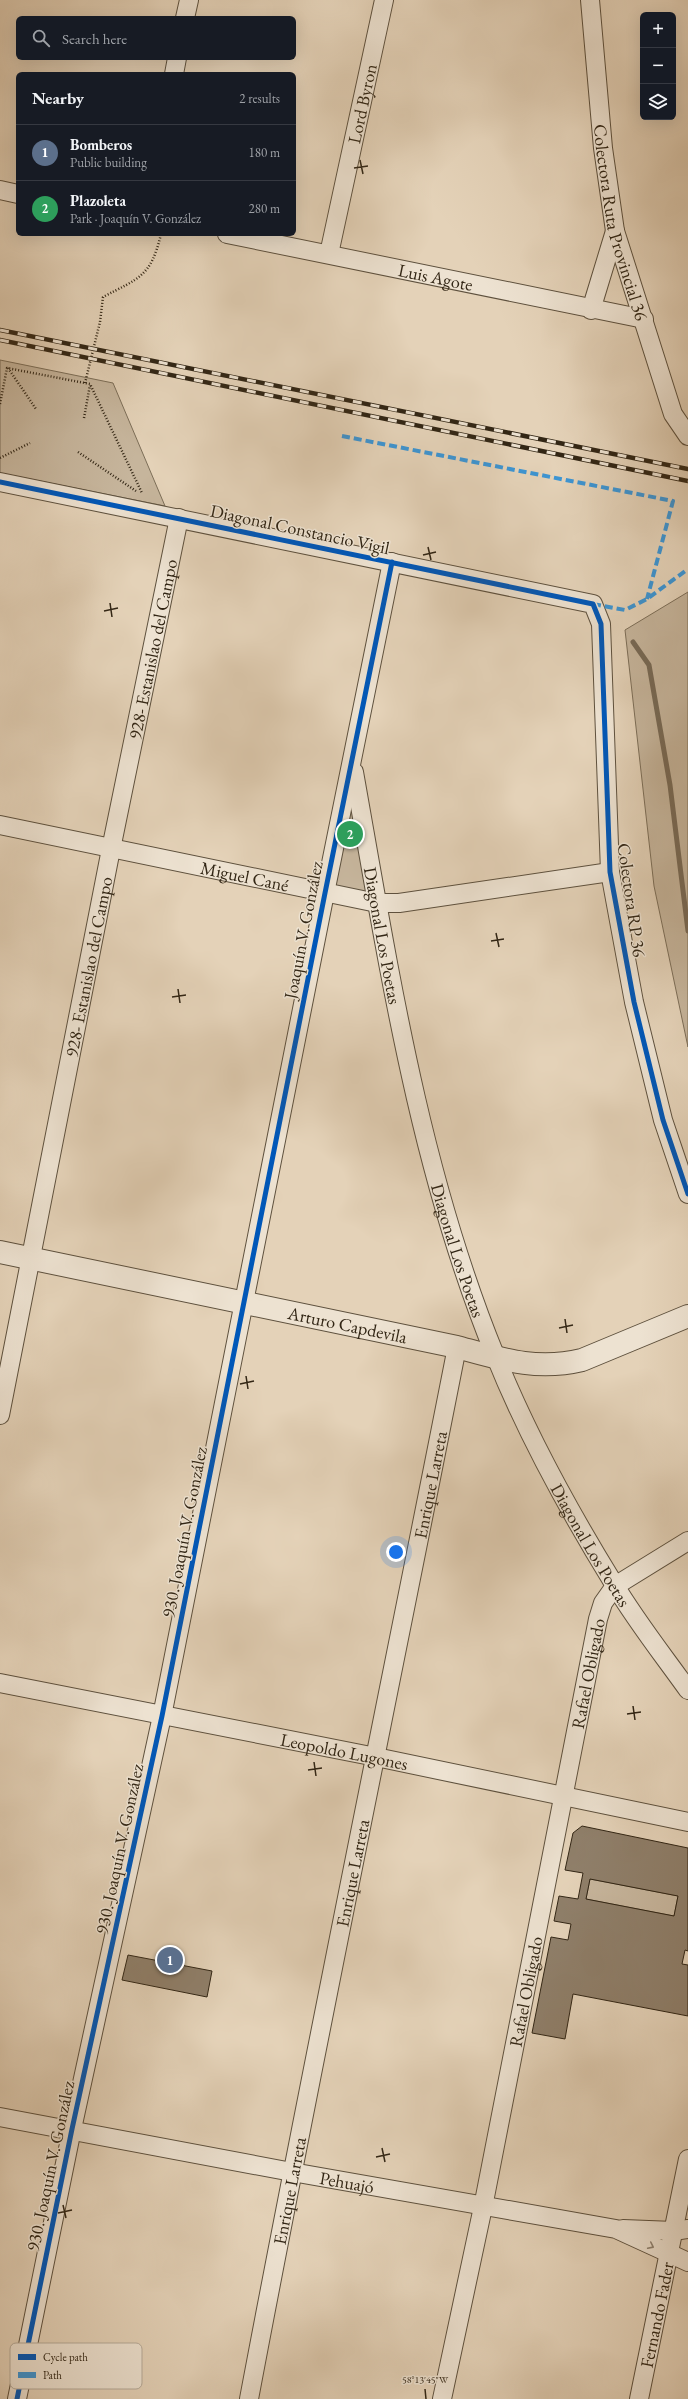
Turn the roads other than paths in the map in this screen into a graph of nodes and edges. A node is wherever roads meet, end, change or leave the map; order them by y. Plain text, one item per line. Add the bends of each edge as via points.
1 (189, 0) edge
2 (384, 0) edge
3 (590, 0) edge
4 (185, 16) edge
5 (177, 60) edge
6 (174, 72) edge
7 (0, 190) edge
8 (16, 194) edge
9 (615, 231) junction
10 (237, 236) edge
11 (329, 254) junction
12 (591, 310) junction
13 (644, 319) junction
14 (688, 436) edge
15 (0, 482) edge
16 (179, 518) junction
17 (392, 562) junction
18 (593, 604) joint
19 (352, 763) junction
20 (0, 825) edge
21 (111, 848) junction
22 (610, 872) junction
23 (324, 893) junction
24 (377, 903) junction
25 (688, 1194) edge
26 (0, 1252) edge
27 (31, 1258) junction
28 (244, 1304) junction
29 (688, 1316) edge
30 (457, 1347) junction
31 (495, 1357) junction
32 (0, 1415) edge
33 (688, 1541) edge
34 (615, 1586) junction
35 (0, 1682) edge
36 (688, 1690) edge
37 (162, 1716) junction
38 (376, 1757) junction
39 (563, 1797) junction
40 (688, 1822) edge
41 (0, 2117) edge
42 (72, 2130) junction
43 (688, 2160) edge
44 (292, 2172) junction
45 (483, 2207) junction
46 (616, 2229) junction
47 (681, 2230) edge
48 (669, 2254) junction
49 (688, 2262) edge
50 (28, 2343) edge
51 (19, 2389) edge
52 (17, 2399) edge
53 (249, 2399) edge
54 (442, 2399) edge
55 (639, 2399) edge

1 - 4 street
2 - 11 street, Lord Byron
3 - 9 street, Colectora Ruta Provincial 36 via 603,148
5 - 6 street
7 - 8 street
9 - 12 street
9 - 13 street, Colectora Ruta Provincial 36
10 - 11 street, Luis Agote
11 - 12 street, Luis Agote
12 - 13 street, Luis Agote
13 - 14 street, Colectora Ruta Provincial 36 via 673,414
15 - 16 street, Diagonal Constancio Vigil
16 - 17 street, Diagonal Constancio Vigil
16 - 21 street, 928- Estanislao del Campo
17 - 18 street, Diagonal Constancio Vigil
17 - 19 street, Joaquín V. González
18 - 22 street, Colectora RP 36 via 601,624
19 - 23 street, Joaquín V. González
19 - 24 street, Diagonal Los Poetas
20 - 21 street, Miguel Cané
21 - 23 street, Miguel Cané
21 - 27 street, 928- Estanislao del Campo
22 - 24 street, Miguel Cané via 398,903
22 - 25 street, Colectora RP 36 via 634,1002 661,1113
23 - 24 street, Miguel Cané
23 - 28 street, Joaquín V. González
24 - 31 street, Diagonal Los Poetas via 400,1031 420,1120 436,1180
26 - 27 street, Arturo Capdevila
27 - 28 street, Arturo Capdevila
27 - 32 street, 928- Estanislao del Campo
28 - 30 street, Arturo Capdevila
28 - 37 street, 930. Joaquín V. González
29 - 31 street, Arturo Capdevila via 599,1354 564,1364 529,1365
30 - 31 street, Arturo Capdevila
30 - 38 street, Enrique Larreta
31 - 34 street, Diagonal Los Poetas via 552,1476
33 - 34 street
34 - 36 street, Diagonal Los Poetas
34 - 39 street, Rafael Obligado via 603,1603 598,1619
35 - 37 street, Leopoldo Lugones
37 - 38 street, Leopoldo Lugones
37 - 42 street, 930. Joaquín V. González
38 - 39 street, Leopoldo Lugones
38 - 44 street, Enrique Larreta
39 - 40 street, Leopoldo Lugones
39 - 45 street, Rafael Obligado
41 - 42 street, Pehuajó
42 - 44 street, Pehuajó
42 - 50 street, 930. Joaquín V. González
43 - 47 street, Fernando Fader
44 - 45 street, Pehuajó
44 - 53 street, Enrique Larreta
45 - 46 street, Pehuajó
45 - 54 street, Rafael Obligado
46 - 47 street
46 -> 48 street, Pehuajó
47 - 48 street, Fernando Fader
48 - 49 street, Pehuajó
48 - 55 street, Fernando Fader
51 - 52 street, 930. Joaquín V. González

